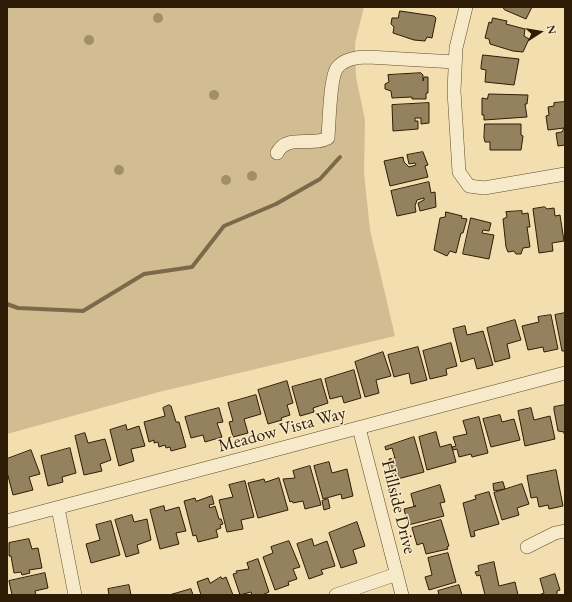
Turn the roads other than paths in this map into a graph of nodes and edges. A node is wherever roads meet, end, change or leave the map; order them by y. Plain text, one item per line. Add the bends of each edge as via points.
1 (466, 7) edge
2 (456, 62) junction
3 (277, 153) dead end
4 (565, 174) edge
5 (565, 373) edge
6 (359, 428) junction
7 (58, 508) junction
8 (7, 521) edge
9 (565, 531) edge
10 (527, 547) dead end
11 (396, 574) junction
12 (75, 595) edge
13 (336, 595) edge
14 (402, 595) edge

1 - 2 street via 456,48
2 - 3 street via 368,57 356,57 345,62 337,68 333,78 328,138 294,142 279,149
2 - 4 street via 454,91 459,172 469,186 484,188
5 - 6 street, Meadow Vista Way
6 - 7 street, Meadow Vista Way
6 - 11 street, Hillside Drive
7 - 8 street, Meadow Vista Way
7 - 12 street
9 - 10 street via 555,533
11 - 13 street
11 - 14 street, Hillside Drive

